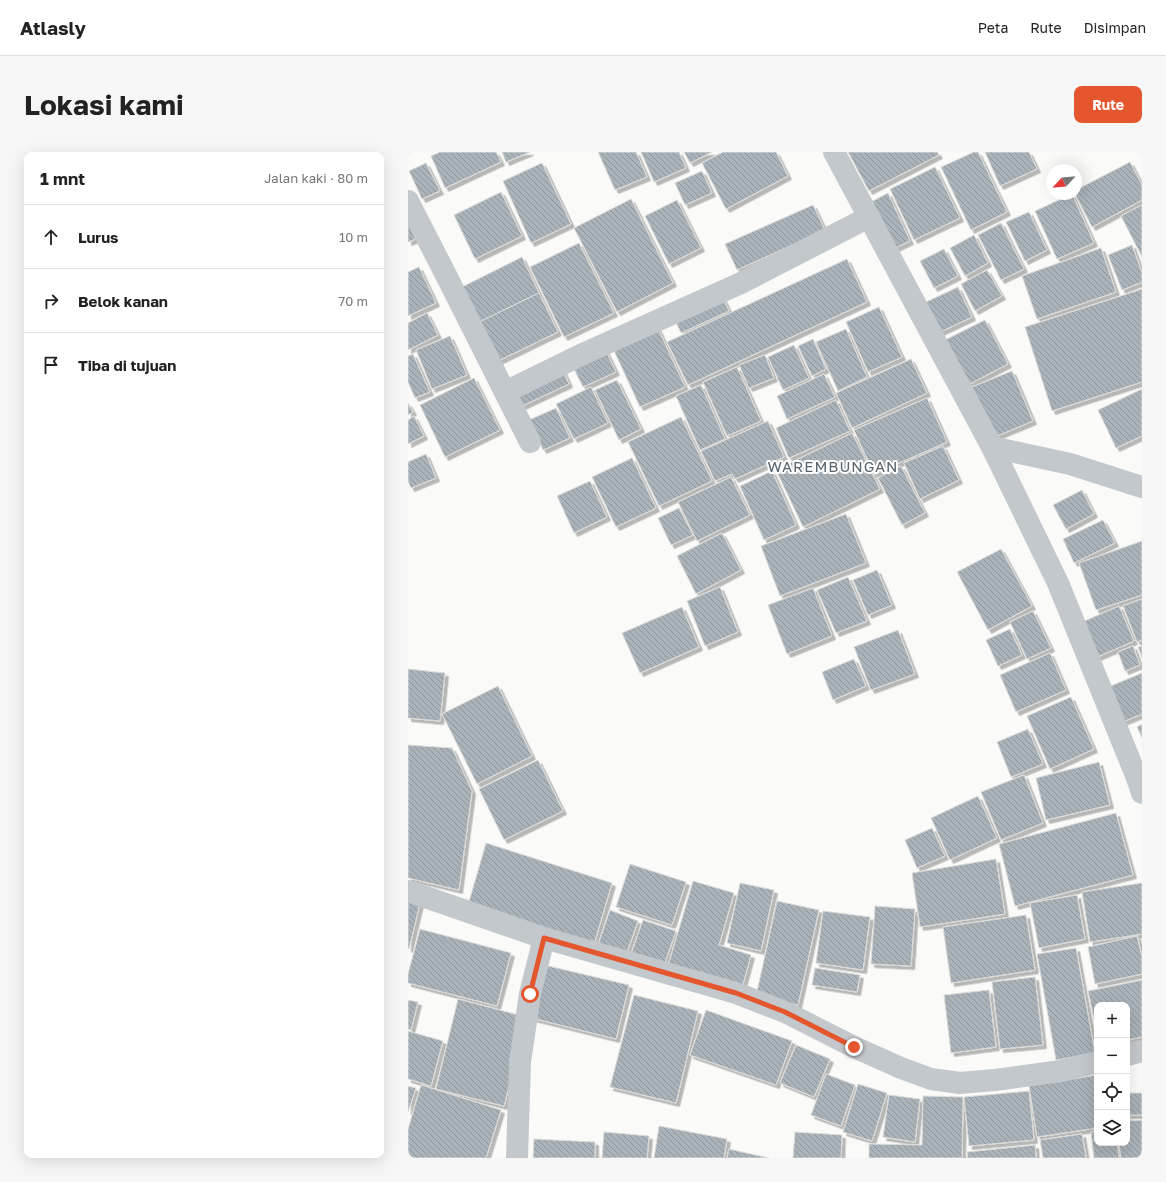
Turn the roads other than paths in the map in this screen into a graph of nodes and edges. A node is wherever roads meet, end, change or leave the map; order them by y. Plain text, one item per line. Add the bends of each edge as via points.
1 (834, 152) edge
2 (408, 201) edge
3 (869, 217) junction
4 (505, 392) junction
5 (530, 442) dead end
6 (992, 447) junction
7 (1142, 487) edge
8 (1142, 793) edge
9 (408, 891) edge
10 (544, 938) junction
11 (1142, 1051) edge
12 (1130, 1054) edge
13 (1094, 1063) edge
14 (517, 1158) edge

1 - 3 street
2 - 4 street
3 - 4 street via 741,283
3 - 6 street
4 - 5 street
6 - 7 street via 1070,464
6 - 8 street via 1058,583
9 - 10 street
10 - 13 street via 736,993 785,1012 854,1047 931,1079 960,1083 995,1080 1061,1071
10 - 14 street via 530,994 520,1062
11 - 12 street

